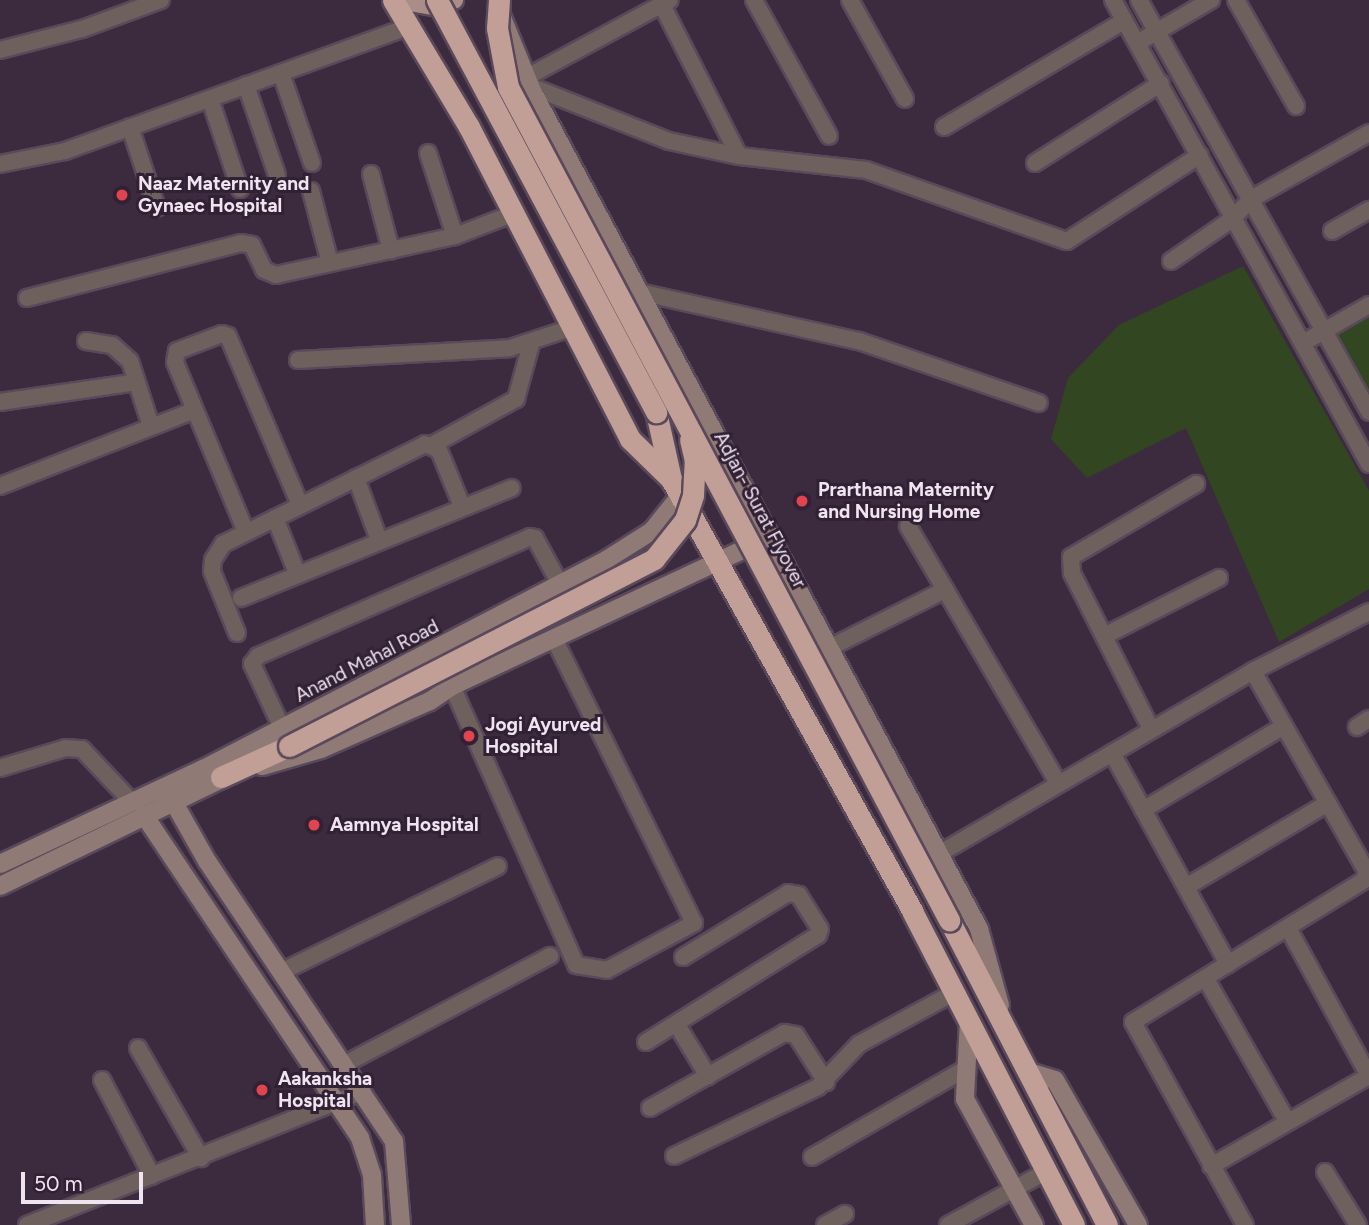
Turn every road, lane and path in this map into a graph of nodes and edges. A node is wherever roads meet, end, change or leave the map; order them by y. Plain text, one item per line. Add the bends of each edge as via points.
1 (161, 0) edge
2 (395, 0) edge
3 (437, 0) edge
4 (454, 0) edge
5 (497, 0) edge
6 (754, 0) edge
7 (850, 0) edge
8 (1113, 0) edge
9 (1139, 0) edge
10 (1211, 0) edge
11 (1236, 0) edge
12 (137, 3) edge
13 (658, 3) edge
14 (1124, 21) junction
15 (411, 26) junction
16 (1156, 30) junction
17 (1137, 43) junction
18 (0, 50) edge
19 (281, 73) junction
20 (529, 81) junction
21 (1161, 83) junction
22 (246, 85) junction
23 (210, 99) junction
24 (905, 99) dead end
25 (1296, 106) dead end
26 (130, 127) junction
27 (944, 127) dead end
28 (829, 136) dead end
29 (1367, 140) edge
30 (428, 153) dead end
31 (1200, 155) junction
32 (739, 156) junction
33 (312, 163) dead end
34 (1035, 163) dead end
35 (0, 164) edge
36 (371, 174) dead end
37 (277, 175) dead end
38 (240, 189) dead end
39 (311, 191) dead end
40 (1251, 199) junction
41 (157, 208) dead end
42 (1369, 210) edge
43 (510, 215) junction
44 (1232, 219) junction
45 (1332, 231) dead end
46 (454, 236) junction
47 (391, 250) junction
48 (1171, 261) dead end
49 (330, 263) junction
50 (639, 292) junction
51 (27, 298) dead end
52 (1369, 305) edge
53 (571, 328) junction
54 (1325, 331) junction
55 (86, 341) dead end
56 (1303, 343) junction
57 (531, 344) junction
58 (298, 360) dead end
59 (137, 382) junction
60 (0, 402) edge
61 (1039, 403) dead end
62 (195, 410) junction
63 (1369, 412) edge
64 (683, 414) junction
65 (151, 426) junction
66 (434, 444) junction
67 (727, 456) junction
68 (1369, 464) edge
69 (356, 478) junction
70 (1196, 484) dead end
71 (0, 486) edge
72 (674, 486) junction
73 (512, 488) dead end
74 (300, 505) junction
75 (462, 506) junction
76 (275, 518) junction
77 (908, 526) dead end
78 (246, 532) junction
79 (772, 537) junction
80 (379, 540) junction
81 (716, 562) junction
82 (297, 573) junction
83 (1219, 578) dead end
84 (560, 584) junction
85 (945, 590) junction
86 (241, 598) dead end
87 (1369, 612) edge
88 (237, 633) dead end
89 (1104, 636) junction
90 (555, 640) junction
91 (829, 648) junction
92 (1253, 671) junction
93 (452, 686) junction
94 (1284, 726) junction
95 (1152, 729) junction
96 (286, 737) junction
97 (1112, 753) junction
98 (0, 768) edge
99 (222, 777) junction
100 (1058, 783) junction
101 (173, 801) junction
102 (1328, 803) junction
103 (143, 809) junction
104 (1143, 810) junction
105 (937, 855) junction
106 (0, 864) edge
107 (498, 866) dead end
108 (0, 886) edge
109 (1186, 887) junction
110 (1288, 929) junction
111 (550, 956) dead end
112 (684, 957) dead end
113 (1228, 964) junction
114 (283, 971) junction
115 (1206, 979) junction
116 (954, 992) junction
117 (969, 1019) junction
118 (677, 1025) junction
119 (1008, 1035) junction
120 (646, 1042) dead end
121 (138, 1048) dead end
122 (345, 1064) junction
123 (963, 1070) junction
124 (1026, 1072) junction
125 (708, 1076) junction
126 (1369, 1076) edge
127 (102, 1080) dead end
128 (826, 1082) junction
129 (363, 1091) junction
130 (338, 1104) junction
131 (650, 1108) dead end
132 (1287, 1121) junction
133 (674, 1156) dead end
134 (811, 1157) dead end
135 (201, 1158) junction
136 (1211, 1166) junction
137 (1047, 1171) junction
138 (1325, 1172) dead end
139 (152, 1176) junction
140 (1013, 1189) junction
141 (845, 1214) dead end
142 (65, 1218) edge
143 (27, 1225) edge
144 (374, 1225) edge
145 (401, 1225) edge
146 (825, 1225) edge
147 (948, 1225) edge
148 (1034, 1225) edge
149 (1074, 1225) edge
150 (1108, 1225) edge
151 (1138, 1225) edge
152 (1245, 1225) edge
153 (1358, 1225) edge

1 - 12 street
2 - 4 main road via 433,6
2 - 15 highway
3 - 72 highway, bridge via 656,412
5 - 20 street
5 - 64 highway, Adjan- Surat Flyover, bridge via 496,28 508,87
6 - 28 street
7 - 24 street
8 - 14 street
9 - 16 street
10 - 16 street
11 - 25 street
12 - 18 street via 82,29
13 - 20 street
13 - 32 street
14 - 17 street
14 - 27 street
15 - 19 street
15 - 43 highway via 469,127
16 - 17 street
16 - 40 street
17 - 21 street
19 - 22 street
19 - 33 street
20 - 32 street via 669,141
20 - 50 street
21 - 31 street
21 - 34 street
22 - 23 street
22 - 37 street
23 - 26 street
23 - 38 street
26 - 35 street via 56,154
26 - 41 street
29 - 40 street
30 - 46 street
31 - 32 street via 1066,241 866,170
31 - 44 street
36 - 47 street
39 - 49 street
40 - 44 street
40 - 54 street
42 - 45 street
43 - 46 street
43 - 53 highway
44 - 48 street
44 - 56 street
46 - 47 street
47 - 49 street
49 - 51 street via 269,274 252,245 241,243
50 - 61 street via 859,341
50 - 67 street
52 - 54 street
53 - 57 street
53 - 72 highway via 629,439
54 - 56 street
54 - 63 street
55 - 59 street via 122,350
56 - 68 street
57 - 58 street
57 - 66 street via 516,399
59 - 60 street
59 - 65 street
62 - 65 street
62 - 74 street via 174,354 226,335
62 - 78 street
64 - 96 highway, bridge via 695,461 693,495 685,520 654,559
64 - 119 highway, Adjan- Surat Flyover, bridge
65 - 71 street
66 - 69 street via 425,444
66 - 75 street
67 - 72 street, Anand Mahal Road
67 - 79 street
69 - 74 street
69 - 80 street
70 - 89 street via 1071,557 1072,573
72 - 81 highway
72 - 84 street, Anand Mahal Road via 652,531
73 - 75 street
74 - 76 street
75 - 80 street
76 - 78 street
76 - 82 street
77 - 85 street
78 - 88 street via 223,544 213,560 215,583
79 - 81 street
79 - 91 street
80 - 82 street
81 - 90 street
81 - 116 highway
82 - 86 street
83 - 89 street
84 - 96 street, Anand Mahal Road
84 - 96 street via 535,538 530,537 258,656 252,664
85 - 91 street
85 - 100 street
87 - 92 street
89 - 95 street
90 - 93 street
90 - 93 street via 694,923 607,970 576,965
91 - 105 street
92 - 94 street
92 - 95 street
93 - 99 street via 430,701 321,749
94 - 102 street
94 - 104 street
95 - 97 street
96 - 99 highway
96 - 103 street, Anand Mahal Road
97 - 100 street
97 - 104 street
98 - 103 street via 66,748 82,749
99 - 101 street
100 - 105 street
101 - 103 street
101 - 114 street via 207,862
102 - 109 street
102 - 110 street via 1366,877
103 - 106 street, Anand Mahal Road
103 - 108 street, Anand Mahal Road
103 - 130 street
104 - 109 street
105 - 119 street via 979,929
107 - 114 street
109 - 113 street
110 - 113 street
110 - 126 street
111 - 122 street
112 - 118 street via 788,893 799,895 820,929 818,935
113 - 115 street
114 - 122 street
115 - 132 street
115 - 136 street via 1132,1025
116 - 117 highway
116 - 128 street via 859,1044
117 - 123 street
117 - 137 highway
118 - 120 street
118 - 125 street
119 - 124 highway, Adjan- Surat Flyover
121 - 135 street
122 - 129 street
123 - 134 street
123 - 140 street via 965,1098 973,1119
124 - 150 highway, Adjan- Surat Flyover
124 - 151 street via 1055,1080
125 - 128 street via 791,1032
125 - 131 street
126 - 132 street
127 - 139 street
128 - 133 street
129 - 130 street
129 - 145 street via 394,1141
130 - 135 street
130 - 144 street via 368,1151
132 - 136 street
135 - 139 street
136 - 152 street
137 - 140 street
137 - 149 highway
138 - 153 street
139 - 142 street
140 - 147 street
140 - 148 street
141 - 146 street
142 - 143 street

